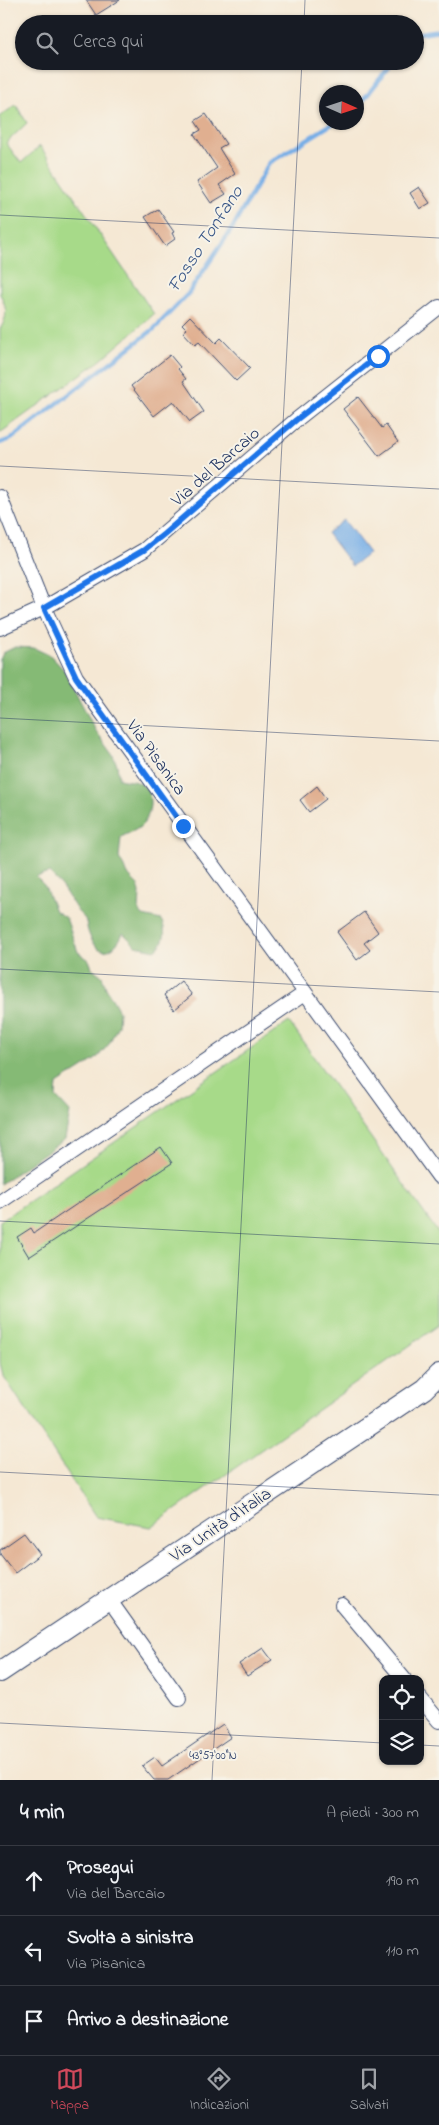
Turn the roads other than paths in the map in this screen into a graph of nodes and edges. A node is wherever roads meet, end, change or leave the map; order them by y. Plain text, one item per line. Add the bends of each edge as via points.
1 (439, 307) edge
2 (0, 497) edge
3 (44, 608) junction
4 (0, 628) edge
5 (305, 993) junction
6 (439, 1177) edge
7 (0, 1202) edge
8 (439, 1374) edge
9 (431, 1385) edge
10 (108, 1598) junction
11 (342, 1605) dead end
12 (0, 1672) edge
13 (401, 1675) edge
14 (179, 1698) dead end
15 (424, 1703) edge
16 (439, 1721) edge

1 - 3 street, Via del Barcaio via 296,420 158,540
2 - 3 street, Via Pisanica
3 - 4 street, Via del Barcaio
3 - 5 street, Via Pisanica via 76,677
5 - 6 street, Via Pisanica
5 - 7 street
8 - 9 main road, Via Unità d'Italia
9 - 10 main road, Via Unità d'Italia
10 - 12 main road, Via Unità d'Italia
10 - 14 street
11 - 13 street
15 - 16 street

